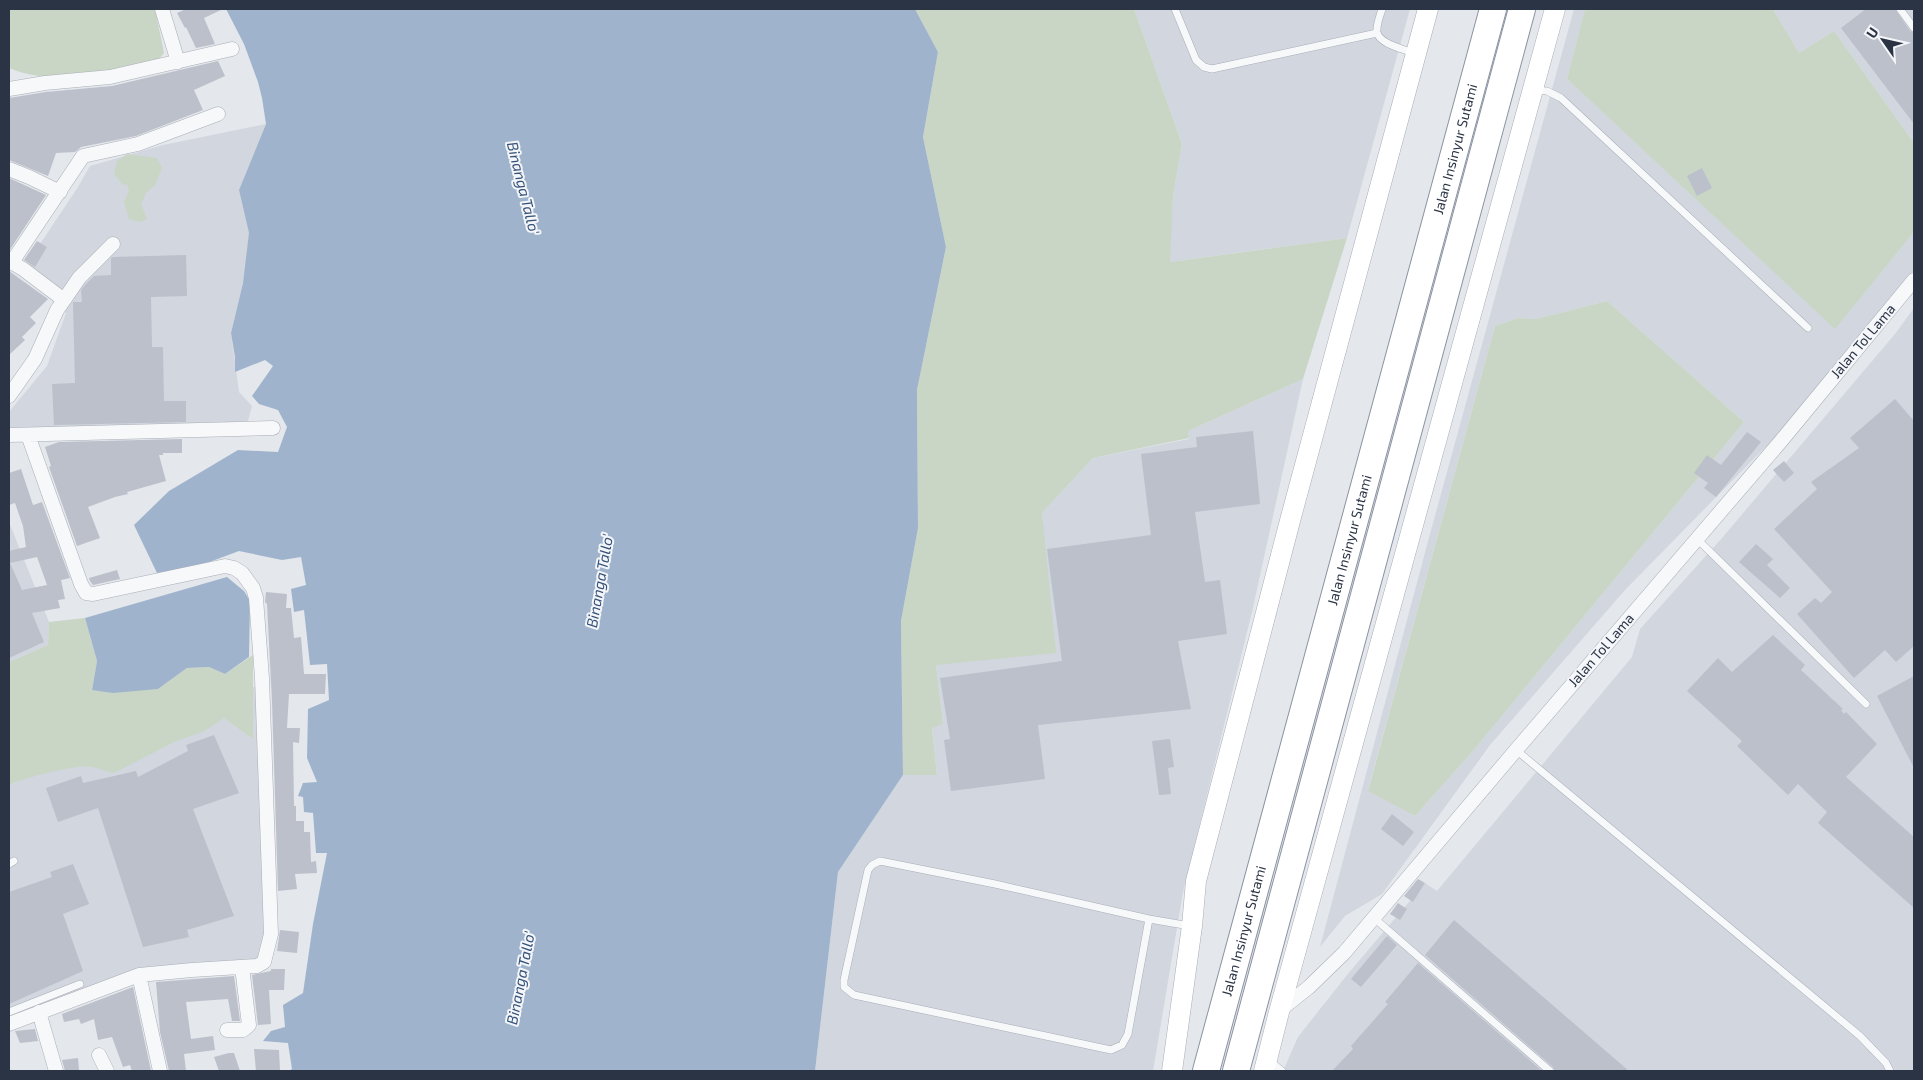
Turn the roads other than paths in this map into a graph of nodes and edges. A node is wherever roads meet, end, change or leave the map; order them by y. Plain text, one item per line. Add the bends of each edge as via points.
1 (162, 9) edge
2 (1175, 9) edge
3 (1382, 9) edge
4 (1428, 9) edge
5 (1493, 9) edge
6 (1522, 9) edge
7 (1555, 9) edge
8 (1900, 9) edge
9 (1914, 28) edge
10 (1377, 33) junction
11 (232, 49) dead end
12 (1416, 54) junction
13 (178, 62) junction
14 (9, 89) edge
15 (1533, 90) junction
16 (218, 114) dead end
17 (9, 169) edge
18 (60, 192) junction
19 (113, 244) dead end
20 (10, 262) edge
21 (1914, 280) edge
22 (64, 300) junction
23 (1808, 328) dead end
24 (9, 396) edge
25 (273, 428) dead end
26 (9, 435) edge
27 (28, 435) junction
28 (1697, 539) junction
29 (1866, 704) dead end
30 (1516, 750) junction
31 (1374, 918) junction
32 (1150, 919) junction
33 (1192, 926) junction
34 (242, 967) junction
35 (139, 975) junction
36 (80, 984) dead end
37 (9, 1012) edge
38 (39, 1012) junction
39 (1279, 1012) junction
40 (9, 1024) edge
41 (227, 1030) dead end
42 (99, 1054) dead end
43 (1271, 1067) edge
44 (56, 1071) edge
45 (107, 1071) edge
46 (160, 1071) edge
47 (1172, 1071) edge
48 (1206, 1071) edge
49 (1236, 1071) edge
50 (1550, 1071) edge
51 (1890, 1071) edge

1 - 13 street
2 - 10 lane via 1196,60 1212,69
3 - 10 lane
4 - 12 street
5 - 48 highway, Jalan Insinyur Sutami
6 - 49 highway, Jalan Insinyur Sutami
7 - 15 street
8 - 9 lane
10 - 12 lane via 1383,40
11 - 13 street
12 - 33 street via 1196,881
13 - 14 street via 110,77
15 - 23 lane via 1547,91 1561,98
15 - 39 street
16 - 18 street via 131,146 83,156
17 - 18 street
18 - 20 street
19 - 22 street via 82,274
20 - 22 street
21 - 28 street, Jalan Tol Lama
22 - 24 street via 35,359
25 - 27 street
26 - 27 street
27 - 34 street via 86,593 225,566 242,573 255,592 262,678 271,934 263,963
28 - 29 lane
28 - 30 street, Jalan Tol Lama
30 - 31 street, Jalan Tol Lama
30 - 51 lane via 1854,1030
31 - 39 street, Jalan Tol Lama via 1332,966
31 - 50 lane
32 - 32 lane via 1128,1034 1122,1045 1111,1050 854,996 844,987 868,870 880,861
32 - 33 lane
33 - 47 street
34 - 35 street
34 - 41 street via 249,1025 243,1030
35 - 38 street
35 - 46 street
36 - 37 lane
38 - 40 street
38 - 44 street
39 - 43 street
42 - 45 street

